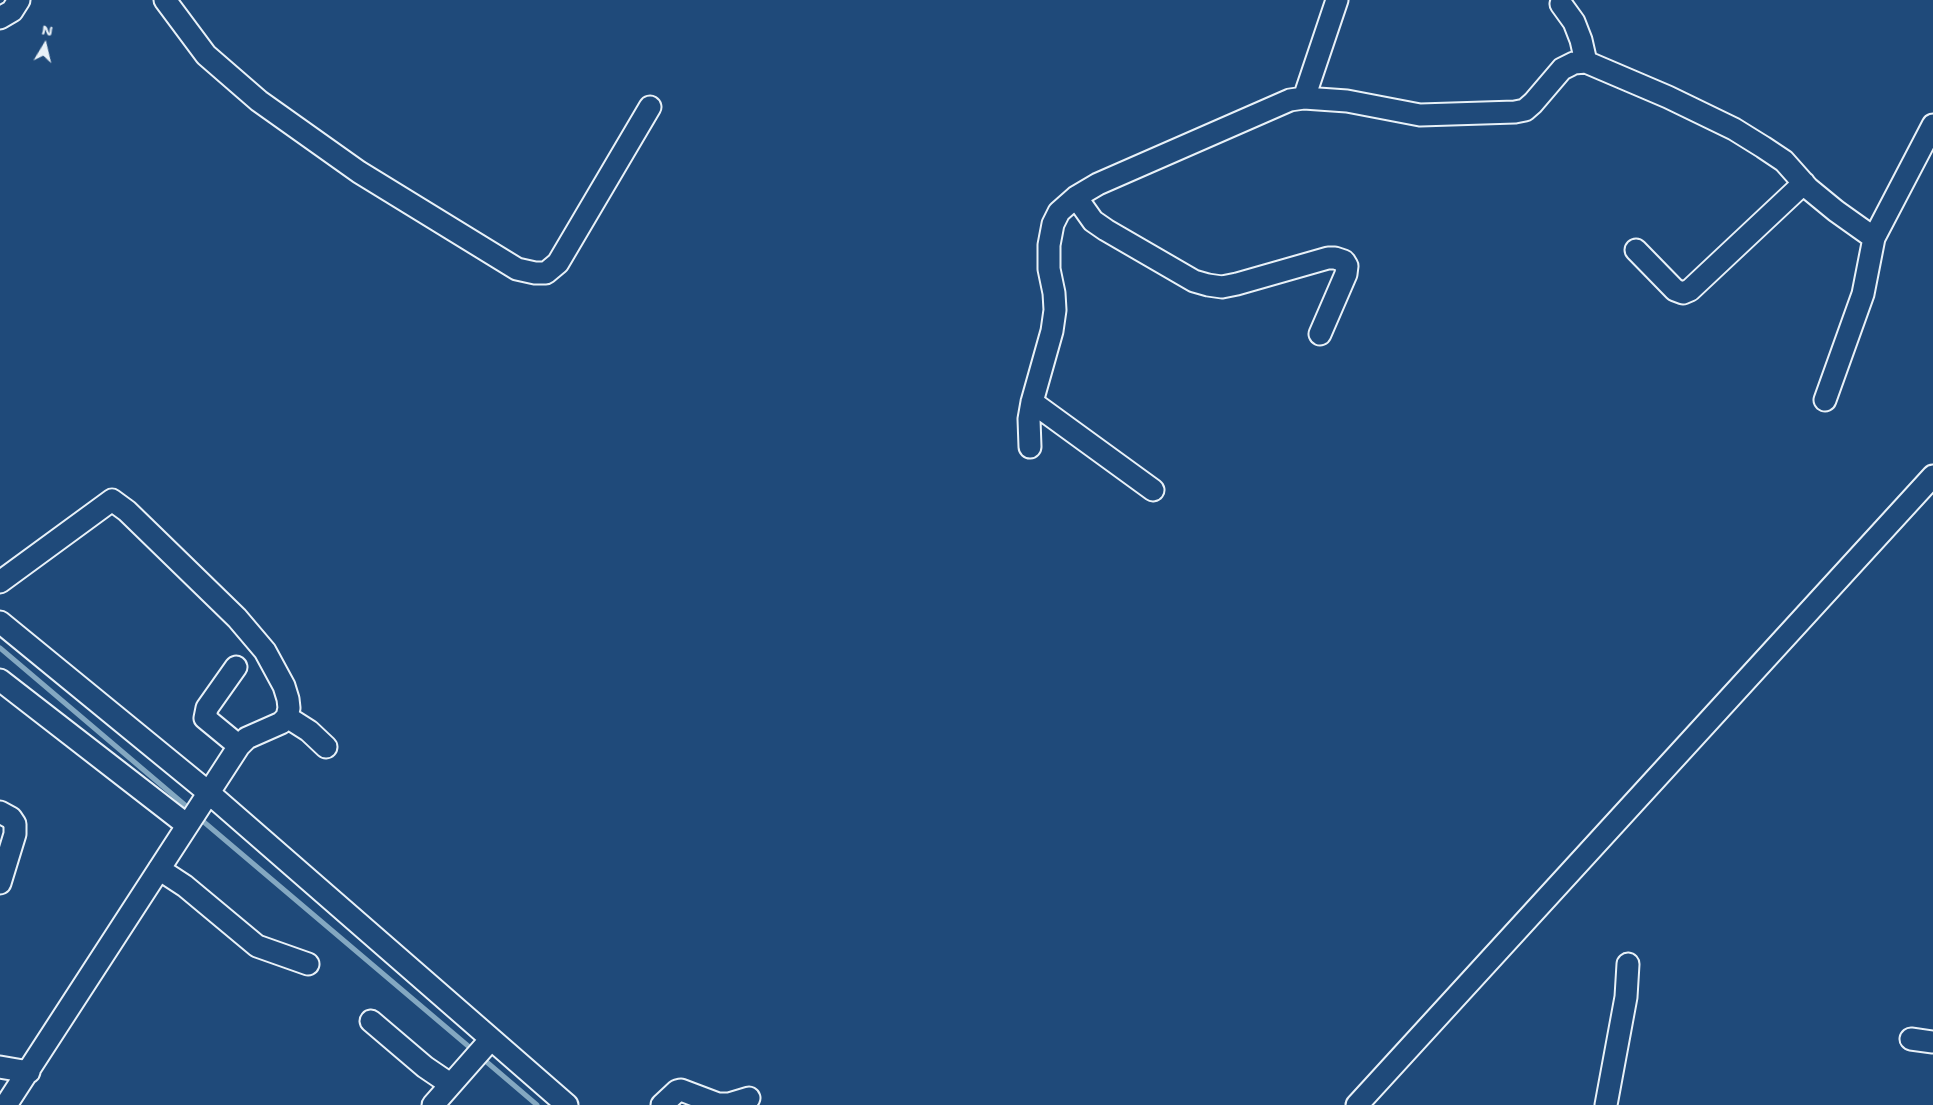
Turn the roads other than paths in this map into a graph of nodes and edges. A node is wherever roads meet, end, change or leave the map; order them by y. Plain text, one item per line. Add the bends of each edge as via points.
1 (19, 0) edge
2 (165, 0) edge
3 (1336, 0) edge
4 (1561, 4) dead end
5 (0, 18) edge
6 (1586, 62) junction
7 (1304, 98) junction
8 (650, 107) dead end
9 (1933, 125) edge
10 (1804, 183) junction
11 (1076, 197) junction
12 (1874, 238) junction
13 (1636, 250) dead end
14 (1320, 334) dead end
15 (1825, 400) dead end
16 (1032, 402) junction
17 (1030, 447) dead end
18 (1933, 476) edge
19 (1153, 490) dead end
20 (0, 582) edge
21 (0, 622) edge
22 (236, 667) dead end
23 (0, 680) edge
24 (287, 717) junction
25 (239, 746) junction
26 (326, 747) dead end
27 (206, 798) junction
28 (0, 812) edge
29 (189, 822) junction
30 (159, 869) junction
31 (0, 883) edge
32 (308, 964) dead end
33 (1628, 964) dead end
34 (370, 1021) dead end
35 (491, 1039) junction
36 (1911, 1039) dead end
37 (1933, 1042) edge
38 (0, 1067) edge
39 (29, 1072) junction
40 (450, 1084) junction
41 (749, 1098) dead end
42 (6, 1105) edge
43 (433, 1105) edge
44 (568, 1105) edge
45 (662, 1105) edge
46 (1357, 1105) edge
47 (1606, 1105) edge

1 - 5 street via 12,11
2 - 8 street via 206,55 259,101 359,172 518,269 535,273 546,273 558,263
3 - 7 street
4 - 6 street via 1574,22
6 - 7 street via 1562,69 1533,103 1515,112 1420,114 1347,101
6 - 10 street via 1734,129 1784,161
7 - 11 street via 1290,100 1098,184
9 - 12 street
10 - 12 street
10 - 13 street via 1683,293 1675,290
11 - 14 street via 1099,226 1194,281 1208,285 1237,284 1328,258 1344,261 1346,274
11 - 16 street via 1059,212 1050,238 1049,270 1055,310
12 - 15 street via 1863,294
16 - 17 street
16 - 19 street
18 - 46 street
20 - 24 street via 112,500 237,618 265,651 277,670 288,699
21 - 27 street
22 - 25 street via 207,708 206,718
23 - 29 street
24 - 25 street via 281,723 247,738
24 - 26 street
25 - 27 street
27 - 29 street
27 - 35 street
28 - 31 street via 15,824
29 - 30 street
30 - 32 street via 185,886 257,946
30 - 39 street
33 - 47 street via 1626,997
34 - 40 street
35 - 40 street
35 - 44 street
36 - 37 street
38 - 39 street
39 - 42 street
40 - 43 street
41 - 45 street via 718,1104 677,1090

